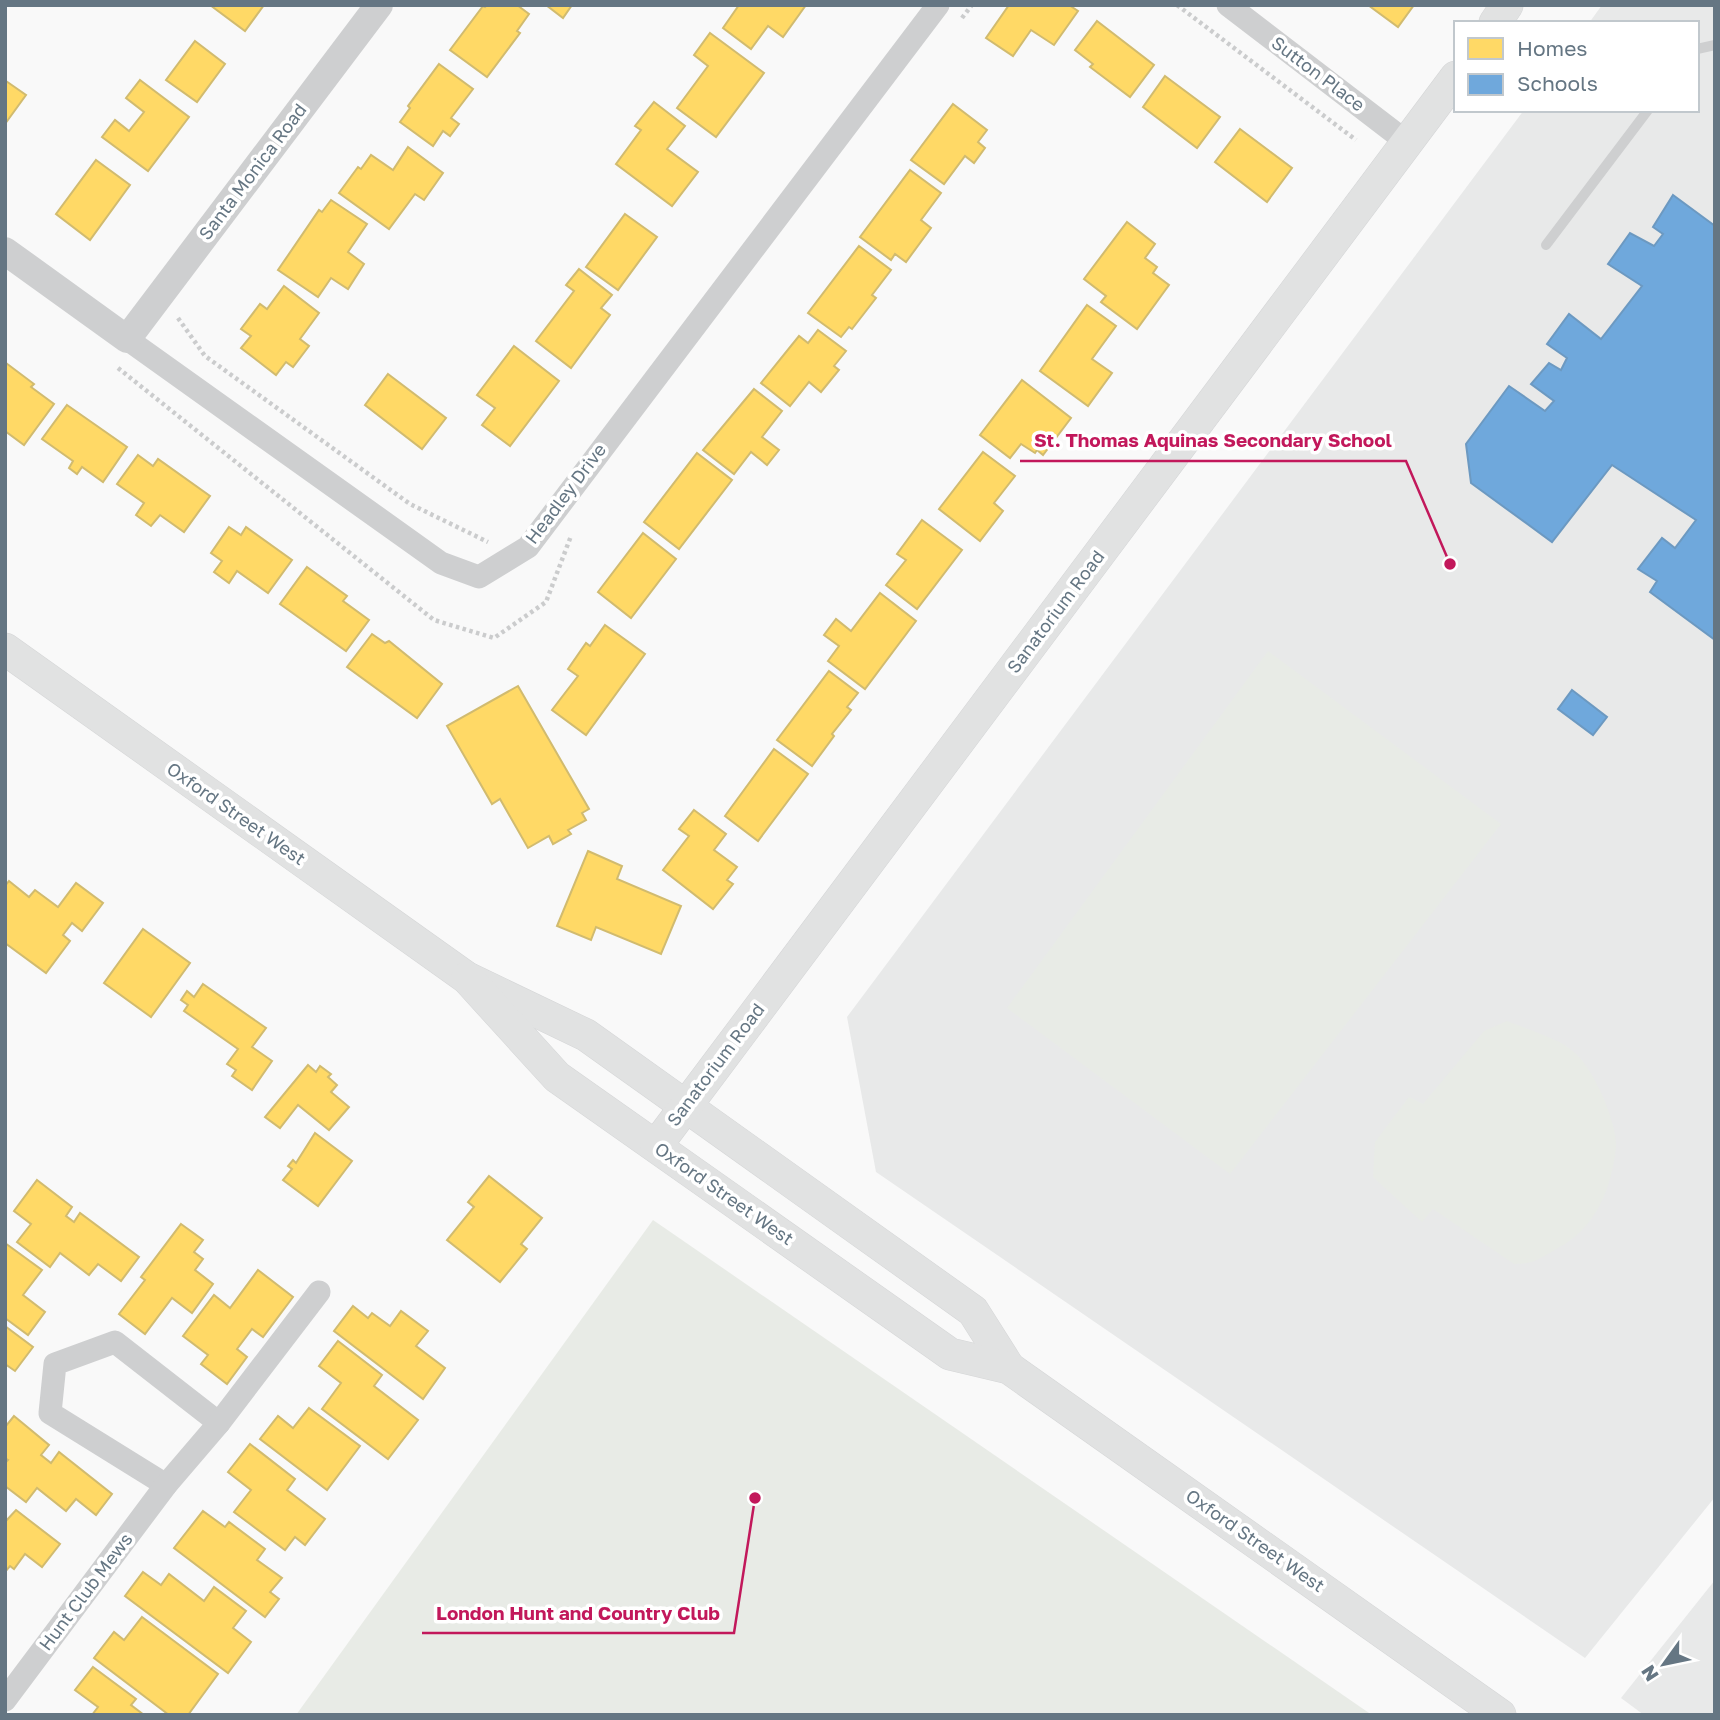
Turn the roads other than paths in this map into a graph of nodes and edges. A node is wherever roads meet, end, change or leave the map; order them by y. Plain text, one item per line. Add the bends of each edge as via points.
1 (379, 5) edge
2 (939, 5) edge
3 (1228, 5) edge
4 (1507, 5) edge
5 (1496, 21) edge
6 (1454, 80) edge
7 (1646, 112) edge
8 (1408, 143) junction
9 (1546, 245) dead end
10 (5, 251) edge
11 (127, 339) junction
12 (5, 649) edge
13 (467, 978) junction
14 (686, 1106) junction
15 (656, 1146) junction
16 (319, 1292) dead end
17 (1009, 1368) junction
18 (219, 1423) junction
19 (166, 1485) junction
20 (5, 1700) edge
21 (1500, 1715) edge

1 - 11 street, Santa Monica Road
2 - 11 street, Headley Drive via 528,547 479,577 441,562
3 - 8 street, Sutton Place
4 - 5 main road
6 - 8 main road, Sanatorium Road
7 - 9 lane
8 - 14 main road, Sanatorium Road
10 - 11 street, Headley Drive
12 - 13 main road, Oxford Street West
13 - 14 main road, Oxford Street West via 586,1035
13 - 15 main road, Oxford Street West via 556,1077
14 - 15 main road, Sanatorium Road
14 - 17 main road, Oxford Street West via 973,1311
15 - 17 main road, Oxford Street West via 950,1353
16 - 18 street, Hunt Club Mews
17 - 21 main road, Oxford Street West
18 - 19 street, Hunt Club Mews
18 - 19 street via 115,1342 55,1364 51,1413
19 - 20 street, Hunt Club Mews

